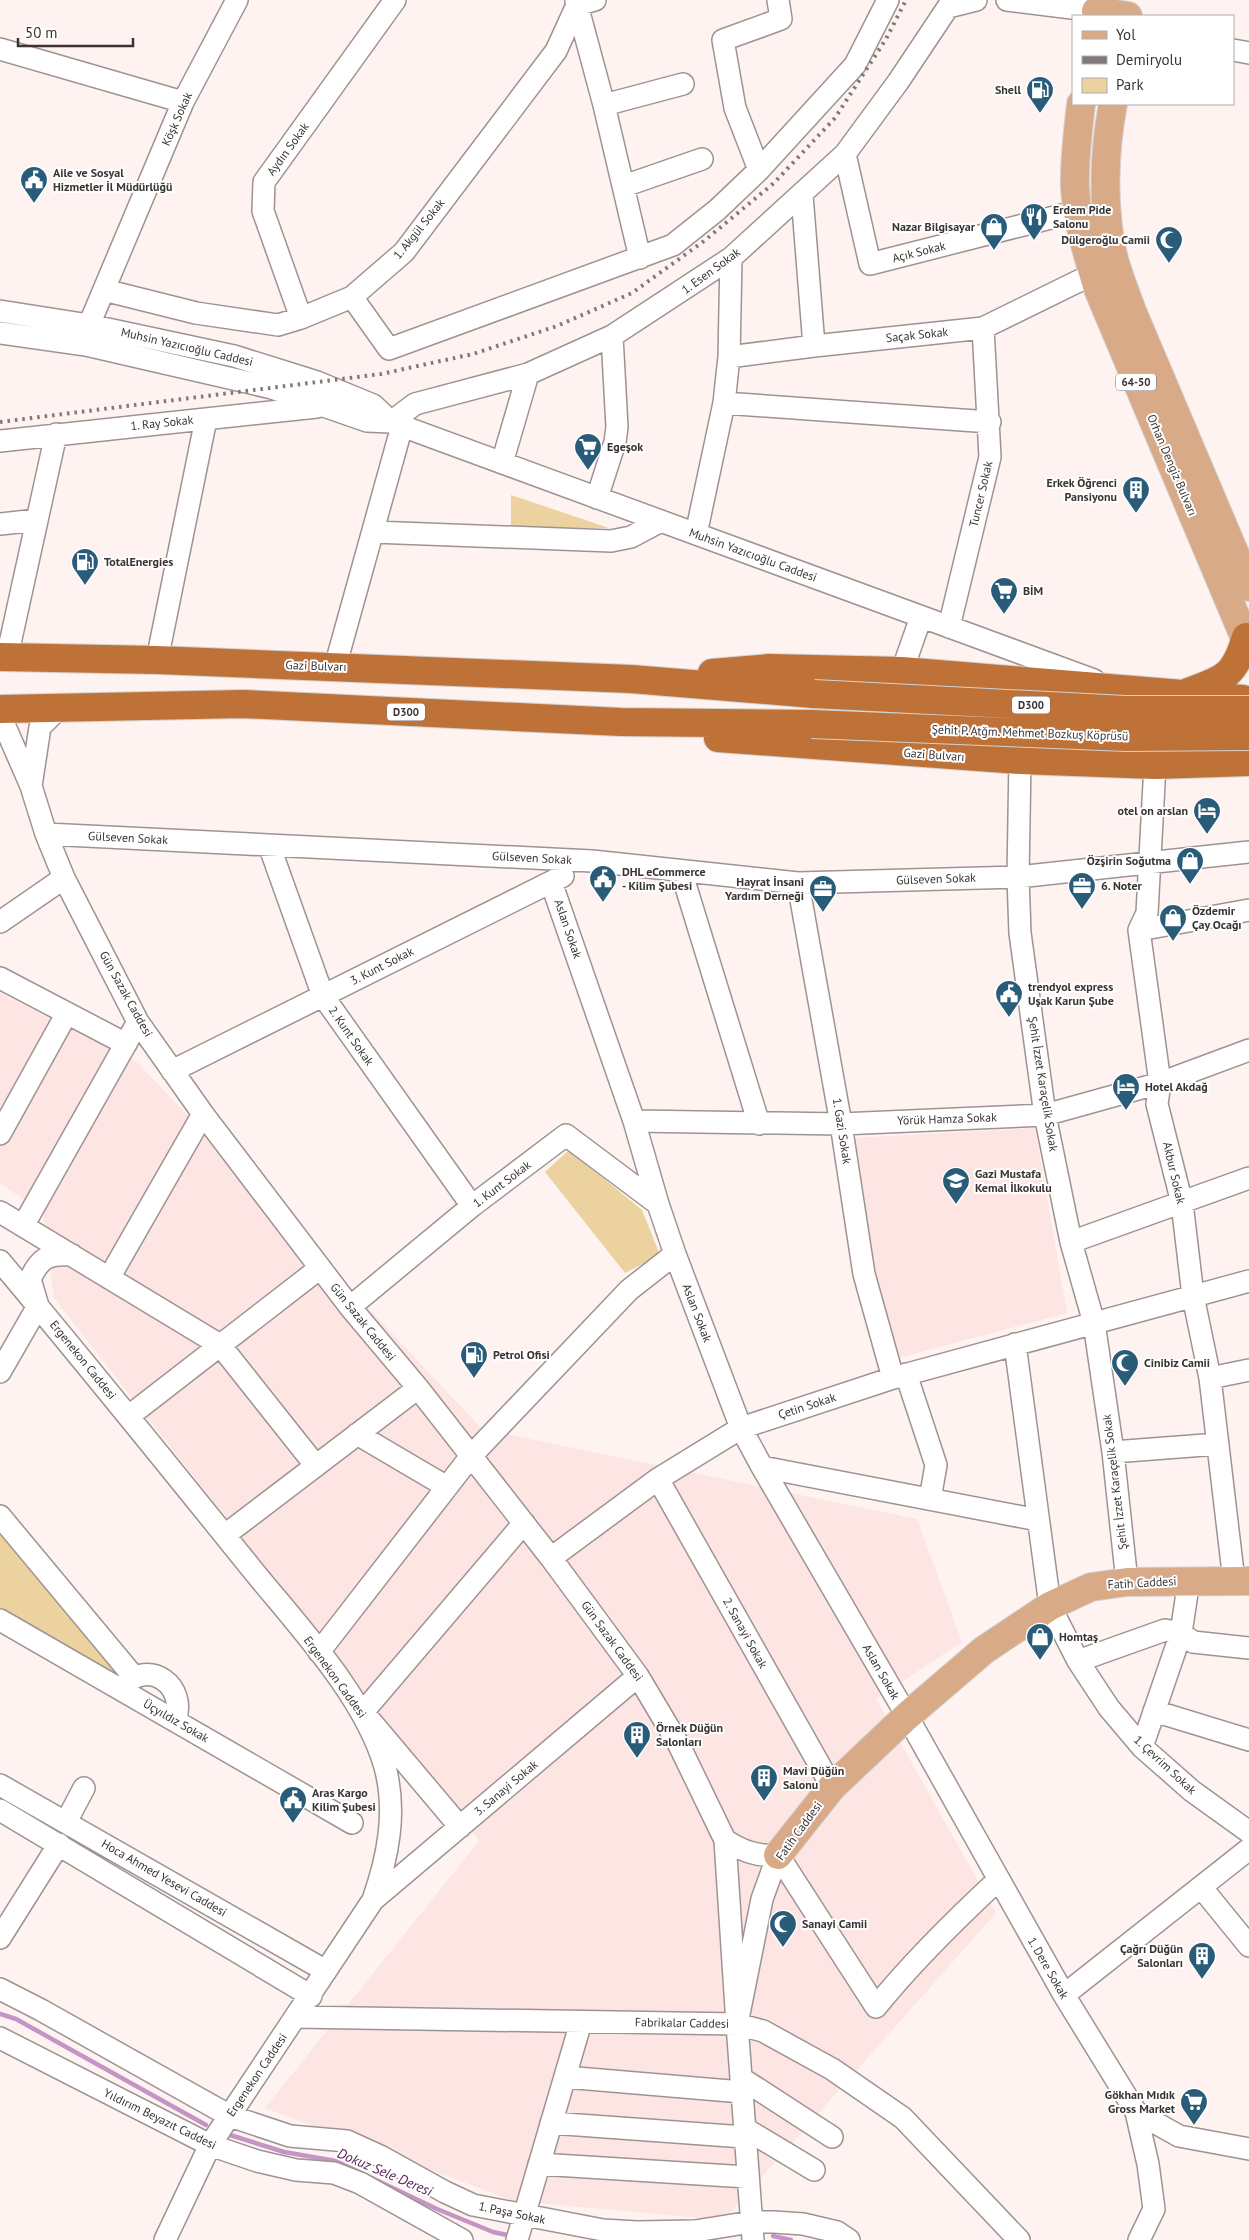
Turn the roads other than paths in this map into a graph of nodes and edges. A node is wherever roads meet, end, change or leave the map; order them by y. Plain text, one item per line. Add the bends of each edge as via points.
1 (237, 0) edge
2 (394, 0) edge
3 (778, 0) edge
4 (888, 0) edge
5 (976, 0) edge
6 (1007, 0) edge
7 (1131, 0) edge
8 (582, 2) edge
9 (946, 3) edge
10 (1097, 9) edge
11 (1124, 15) edge
12 (1128, 15) edge
13 (0, 49) edge
14 (1234, 50) edge
15 (1249, 53) edge
16 (683, 84) dead end
17 (183, 102) junction
18 (604, 105) junction
19 (1081, 105) edge
20 (1113, 105) edge
21 (846, 154) junction
22 (702, 159) dead end
23 (759, 170) junction
24 (624, 186) junction
25 (802, 195) junction
26 (1078, 211) junction
27 (640, 258) junction
28 (731, 258) junction
29 (1093, 274) junction
30 (104, 290) junction
31 (352, 297) junction
32 (0, 311) edge
33 (301, 318) junction
34 (983, 328) junction
35 (0, 333) edge
36 (88, 335) junction
37 (612, 336) junction
38 (814, 346) junction
39 (729, 357) junction
40 (528, 374) junction
41 (724, 403) junction
42 (324, 406) junction
43 (206, 419) junction
44 (990, 422) junction
45 (397, 424) junction
46 (56, 434) junction
47 (0, 441) edge
48 (502, 463) junction
49 (597, 498) junction
50 (37, 520) junction
51 (661, 521) junction
52 (0, 524) edge
53 (373, 532) junction
54 (696, 534) junction
55 (1247, 578) edge
56 (921, 617) junction
57 (949, 627) junction
58 (1248, 642) edge
59 (3, 657) edge
60 (157, 660) junction
61 (335, 667) junction
62 (902, 671) junction
63 (631, 679) junction
64 (1115, 688) junction
65 (1182, 694) junction
66 (1249, 700) edge
67 (0, 709) edge
68 (58, 709) junction
69 (1249, 710) edge
70 (0, 720) edge
71 (621, 722) junction
72 (812, 724) joint
73 (1249, 736) edge
74 (1020, 760) junction
75 (1249, 762) edge
76 (1155, 765) junction
77 (1183, 765) junction
78 (31, 786) junction
79 (46, 834) junction
80 (269, 845) junction
81 (1249, 852) edge
82 (592, 861) junction
83 (1150, 862) junction
84 (681, 871) junction
85 (1018, 877) junction
86 (64, 878) junction
87 (552, 882) junction
88 (798, 883) junction
89 (1249, 910) edge
90 (0, 922) edge
91 (1139, 930) junction
92 (0, 978) edge
93 (323, 996) junction
94 (67, 1013) junction
95 (138, 1022) junction
96 (126, 1044) junction
97 (1249, 1050) edge
98 (172, 1071) junction
99 (1160, 1082) junction
100 (203, 1114) junction
101 (1045, 1115) junction
102 (634, 1121) junction
103 (759, 1124) junction
104 (841, 1124) junction
105 (0, 1134) edge
106 (1249, 1178) edge
107 (1182, 1203) junction
108 (658, 1204) junction
109 (472, 1206) junction
110 (0, 1212) edge
111 (23, 1226) junction
112 (1071, 1242) junction
113 (675, 1254) junction
114 (72, 1255) junction
115 (0, 1261) edge
116 (320, 1268) junction
117 (109, 1278) junction
118 (1249, 1281) edge
119 (1194, 1296) junction
120 (38, 1306) junction
121 (350, 1307) junction
122 (1094, 1323) junction
123 (1015, 1344) junction
124 (220, 1345) junction
125 (1249, 1370) edge
126 (0, 1372) edge
127 (899, 1376) junction
128 (1210, 1378) junction
129 (418, 1388) junction
130 (128, 1416) junction
131 (741, 1428) junction
132 (357, 1434) junction
133 (1218, 1444) junction
134 (1113, 1452) junction
135 (471, 1456) junction
136 (316, 1466) junction
137 (762, 1467) junction
138 (658, 1480) junction
139 (447, 1487) junction
140 (930, 1499) junction
141 (0, 1516) edge
142 (1038, 1520) junction
143 (524, 1523) junction
144 (225, 1535) junction
145 (551, 1558) junction
146 (1190, 1580) junction
147 (1242, 1581) edge
148 (1127, 1582) junction
149 (1050, 1606) junction
150 (0, 1620) edge
151 (1181, 1633) junction
152 (1249, 1648) edge
153 (319, 1652) junction
154 (1078, 1661) junction
155 (638, 1676) junction
156 (127, 1683) junction
157 (1154, 1711) junction
158 (362, 1712) junction
159 (907, 1716) junction
160 (176, 1721) junction
161 (1249, 1740) edge
162 (1142, 1747) junction
163 (0, 1785) edge
164 (832, 1787) junction
165 (84, 1788) dead end
166 (0, 1810) edge
167 (66, 1822) junction
168 (352, 1822) dead end
169 (460, 1827) junction
170 (1249, 1832) edge
171 (725, 1840) junction
172 (59, 1844) junction
173 (1249, 1849) edge
174 (778, 1855) junction
175 (998, 1880) junction
176 (1201, 1887) junction
177 (373, 1900) junction
178 (0, 1938) edge
179 (1249, 1946) edge
180 (326, 1971) junction
181 (0, 1989) edge
182 (1064, 1995) junction
183 (311, 1996) junction
184 (297, 2017) junction
185 (581, 2022) junction
186 (738, 2024) junction
187 (0, 2038) edge
188 (565, 2076) junction
189 (742, 2085) junction
190 (1136, 2112) junction
191 (230, 2116) junction
192 (551, 2123) junction
193 (744, 2133) junction
194 (832, 2137) dead end
195 (210, 2145) junction
196 (1249, 2149) edge
197 (539, 2164) junction
198 (814, 2170) dead end
199 (747, 2177) junction
200 (520, 2228) edge
201 (752, 2231) edge
202 (165, 2240) edge
203 (462, 2240) edge
204 (849, 2240) edge
205 (1019, 2240) edge
206 (1139, 2240) edge

1 - 17 street, Köşk Sokak
2 - 33 street, Aydın Sokak via 264,182 263,211
3 - 23 street via 781,19 723,40 735,108
4 - 23 street via 855,65
5 - 9 street
6 - 10 street
7 - 12 main road
8 - 18 street
8 - 31 street, 1. Akgül Sokak via 556,51 404,252
9 - 21 street, 1. Esen Sokak via 898,82
10 - 11 main road
13 - 17 street
14 - 15 street
16 - 18 street
17 - 30 street, Köşk Sokak
18 - 24 street
19 - 26 main road, Orhan Dengiz Bulvarı / 64-50 via 1075,168
20 - 55 main road, Orhan Dengiz Bulvarı / 64-50 via 1106,161 1106,195 1109,235 1118,272
21 - 25 street, 1. Esen Sokak
21 - 26 street, Açık Sokak via 870,264
22 - 24 street
23 - 27 street via 717,210 673,245
24 - 27 street
25 - 28 street, 1. Esen Sokak
25 - 38 street
26 - 29 main road, Orhan Dengiz Bulvarı / 64-50
27 - 31 street via 389,349
28 - 37 street, 1. Esen Sokak
28 - 39 street
29 - 34 street, Saçak Sokak
29 - 58 main road, Orhan Dengiz Bulvarı / 64-50 via 1124,356
30 - 33 street, 1. Akgül Sokak via 196,314 278,324
30 - 36 street, Köşk Sokak
31 - 33 street, 1. Akgül Sokak
32 - 36 street, Muhsin Yazıcıoğlu Caddesi
34 - 38 street, Saçak Sokak
34 - 44 street, Tuncer Sokak
35 - 36 street, Muhsin Yazıcıoğlu Caddesi
36 - 42 street, Muhsin Yazıcıoğlu Caddesi
36 - 45 street, Muhsin Yazıcıoğlu Caddesi via 234,356 318,382 373,405
37 - 40 street, 1. Esen Sokak
37 - 49 street via 617,427
38 - 39 street, Saçak Sokak
39 - 41 street
40 - 45 street, 1. Esen Sokak via 414,404
40 - 48 street
41 - 44 street
41 - 54 street
42 - 43 street, 1. Ray Sokak
42 - 45 street, Muhsin Yazıcıoğlu Caddesi via 368,421
43 - 46 street, 1. Ray Sokak
43 - 60 street
44 - 57 street, Tuncer Sokak via 990,457
45 - 48 street, Muhsin Yazıcıoğlu Caddesi
45 - 53 street
46 - 47 street, 1. Ray Sokak
46 - 50 street
48 - 49 street, Muhsin Yazıcıoğlu Caddesi
49 - 51 street, Muhsin Yazıcıoğlu Caddesi
50 - 52 street
50 - 59 street
51 - 53 street via 630,537 611,541
51 - 54 street, Muhsin Yazıcıoğlu Caddesi
53 - 61 street
54 - 56 street, Muhsin Yazıcıoğlu Caddesi
56 - 57 street, Muhsin Yazıcıoğlu Caddesi
56 - 62 street
57 - 64 street, Muhsin Yazıcıoğlu Caddesi
58 - 65 highway via 1230,673 1216,682
59 - 60 highway, Gazi Bulvarı / D300
60 - 61 highway, Gazi Bulvarı / D300
61 - 63 highway, Gazi Bulvarı / D300
62 - 63 highway, Gazi Bulvarı via 769,668
62 - 64 highway, Gazi Bulvarı
63 - 69 highway, Gazi Bulvarı / D300, bridge via 814,694 1125,710
64 - 65 highway, Gazi Bulvarı
65 - 66 highway, Gazi Bulvarı
65 - 77 highway via 1201,706 1208,727 1201,754
67 - 68 highway, Gazi Bulvarı / D300
68 - 71 highway, Gazi Bulvarı / D300 via 243,704
68 - 78 street via 40,727
70 - 78 street, Gün Sazak Caddesi
71 - 72 highway, Gazi Bulvarı / D300
71 - 74 highway, Gazi Bulvarı via 711,738 768,744
72 - 73 highway, Şehit P. Atğm. Mehmet Bozkuş Köprüsü, bridge via 1127,737
74 - 76 highway, Gazi Bulvarı
74 - 85 street, Şehit İzzet Karaçelik Sokak
75 - 77 highway, Gazi Bulvarı
76 - 77 highway, Gazi Bulvarı
76 - 83 street, Akbur Sokak
78 - 79 street, Gün Sazak Caddesi
79 - 80 street, Gülseven Sokak
79 - 86 street, Gün Sazak Caddesi
80 - 82 street, Gülseven Sokak
80 - 93 street, 2. Kunt Sokak
81 - 83 street, Gülseven Sokak
82 - 84 street, Gülseven Sokak
82 - 87 street, 3. Kunt Sokak
83 - 85 street, Gülseven Sokak
83 - 91 street, Akbur Sokak via 1147,913
84 - 88 street, Gülseven Sokak
84 - 103 street
85 - 88 street, Gülseven Sokak
85 - 101 street, Şehit İzzet Karaçelik Sokak via 1020,933
86 - 90 street
86 - 95 street, Gün Sazak Caddesi
87 - 93 street, 3. Kunt Sokak
87 - 102 street, Aslan Sokak
88 - 104 street, 1. Gazi Sokak
89 - 91 street
91 - 99 street, Akbur Sokak
92 - 94 street
93 - 98 street, 3. Kunt Sokak
93 - 109 street, 2. Kunt Sokak
94 - 96 street
94 - 105 street
95 - 96 street
95 - 98 street, Gün Sazak Caddesi
96 - 111 street
97 - 99 street, Yörük Hamza Sokak
98 - 100 street, Gün Sazak Caddesi
99 - 101 street, Yörük Hamza Sokak
99 - 107 street, Akbur Sokak via 1157,1104
100 - 116 street, Gün Sazak Caddesi
100 - 117 street
101 - 104 street, Yörük Hamza Sokak
101 - 112 street, Şehit İzzet Karaçelik Sokak
102 - 103 street, Yörük Hamza Sokak
102 - 108 street, Aslan Sokak
103 - 104 street, Yörük Hamza Sokak
104 - 127 street, 1. Gazi Sokak via 864,1274
106 - 107 street
107 - 112 street
107 - 119 street, Akbur Sokak
108 - 109 street, 1. Kunt Sokak via 566,1135
108 - 113 street, Aslan Sokak
109 - 121 street, 1. Kunt Sokak
110 - 111 street
111 - 114 street
112 - 122 street, Şehit İzzet Karaçelik Sokak
113 - 131 street, Aslan Sokak
113 - 135 street via 629,1290
114 - 117 street
114 - 120 street via 57,1254 38,1263 30,1279
115 - 120 street, Ergenekon Caddesi
116 - 121 street, Gün Sazak Caddesi
116 - 124 street
117 - 124 street
118 - 119 street, Çetin Sokak
119 - 122 street, Çetin Sokak
119 - 128 street, Akbur Sokak
120 - 126 street
120 - 130 street, Ergenekon Caddesi
121 - 129 street, Gün Sazak Caddesi
122 - 123 street, Çetin Sokak
122 - 134 street, Şehit İzzet Karaçelik Sokak
123 - 127 street, Çetin Sokak
123 - 142 street, 1. Çevrim Sokak
124 - 130 street
124 - 136 street
125 - 128 street
127 - 131 street, Çetin Sokak
127 - 140 street, 1. Gazi Sokak via 936,1465
128 - 133 street, Akbur Sokak
129 - 132 street
129 - 135 street, Gün Sazak Caddesi
130 - 144 street, Ergenekon Caddesi
131 - 137 street, Aslan Sokak
131 - 138 street, Çetin Sokak
132 - 136 street
132 - 139 street
133 - 134 street
133 - 147 street, Akbur Sokak
134 - 148 street, Şehit İzzet Karaçelik Sokak
135 - 139 street
135 - 143 street, Gün Sazak Caddesi
136 - 144 street
137 - 140 street
137 - 159 street, Aslan Sokak
138 - 145 street, Çetin Sokak
138 - 164 street, 2. Sanayi Sokak
139 - 153 street
140 - 142 street
141 - 156 street
142 - 149 street, 1. Çevrim Sokak
143 - 145 street, Gün Sazak Caddesi
143 - 158 street
144 - 153 street, Ergenekon Caddesi
145 - 155 street, Gün Sazak Caddesi
146 - 147 main road, Fatih Caddesi
146 - 148 main road, Fatih Caddesi
146 - 151 street
148 - 149 main road, Fatih Caddesi via 1091,1587
149 - 154 street, 1. Çevrim Sokak
149 - 159 main road, Fatih Caddesi via 984,1650
150 - 156 street, Üçyıldız Sokak
151 - 152 street via 1193,1642
151 - 154 street via 1165,1630
151 - 157 street
153 - 158 street, Ergenekon Caddesi
154 - 162 street, 1. Çevrim Sokak via 1109,1708
155 - 169 street, 3. Sanayi Sokak
155 - 171 street, Gün Sazak Caddesi via 679,1746
156 - 160 street, Üçyıldız Sokak
156 - 160 street via 154,1675 171,1685 179,1703
157 - 161 street
157 - 162 street
158 - 169 street
158 - 177 street, Ergenekon Caddesi via 375,1739 390,1787 389,1840
159 - 164 main road, Fatih Caddesi
159 - 175 street, 1. Dere Sokak
160 - 168 street, Üçyıldız Sokak
162 - 170 street, 1. Çevrim Sokak via 1192,1792
163 - 167 street, Hoca Ahmed Yesevi Caddesi
164 - 174 main road, Fatih Caddesi
165 - 167 street
166 - 172 street, Hoca Ahmed Yesevi Caddesi
167 - 180 street, Hoca Ahmed Yesevi Caddesi
169 - 177 street, 3. Sanayi Sokak
171 - 174 street via 740,1850 764,1856
171 - 186 street
172 - 178 street
172 - 183 street, Hoca Ahmed Yesevi Caddesi
173 - 176 street
174 - 175 street via 876,2007 942,1933
174 - 186 street, Fatih Caddesi via 762,1899
175 - 182 street, 1. Dere Sokak
176 - 179 street
176 - 182 street
177 - 180 street, Ergenekon Caddesi
180 - 183 street, Ergenekon Caddesi
181 - 191 street
182 - 190 street, 1. Dere Sokak
183 - 184 street, Ergenekon Caddesi
184 - 185 street, Fabrikalar Caddesi
184 - 191 street, Ergenekon Caddesi
185 - 186 street, Fabrikalar Caddesi
185 - 188 street
186 - 189 street, Fatih Caddesi
186 - 205 street, Fabrikalar Caddesi via 764,2032 832,2069 904,2118
187 - 195 street, Yıldırım Beyazıt Caddesi
188 - 189 street
188 - 192 street
189 - 193 street, Fatih Caddesi
189 - 194 street
190 - 196 street, 1. Dere Sokak via 1179,2136
190 - 206 street via 1154,2209
191 - 195 street, Ergenekon Caddesi
191 - 200 street, 1. Paşa Sokak via 290,2136 347,2141
192 - 193 street
192 - 197 street
193 - 198 street
193 - 199 street, Fatih Caddesi
195 - 202 street, Ergenekon Caddesi
195 - 203 street, Yıldırım Beyazıt Caddesi via 257,2161 296,2170 334,2173 352,2179
197 - 199 street
197 - 200 street
199 - 201 street, Fatih Caddesi
200 - 201 street, 1. Paşa Sokak
201 - 204 street, 1. Paşa Sokak via 803,2224 837,2232

